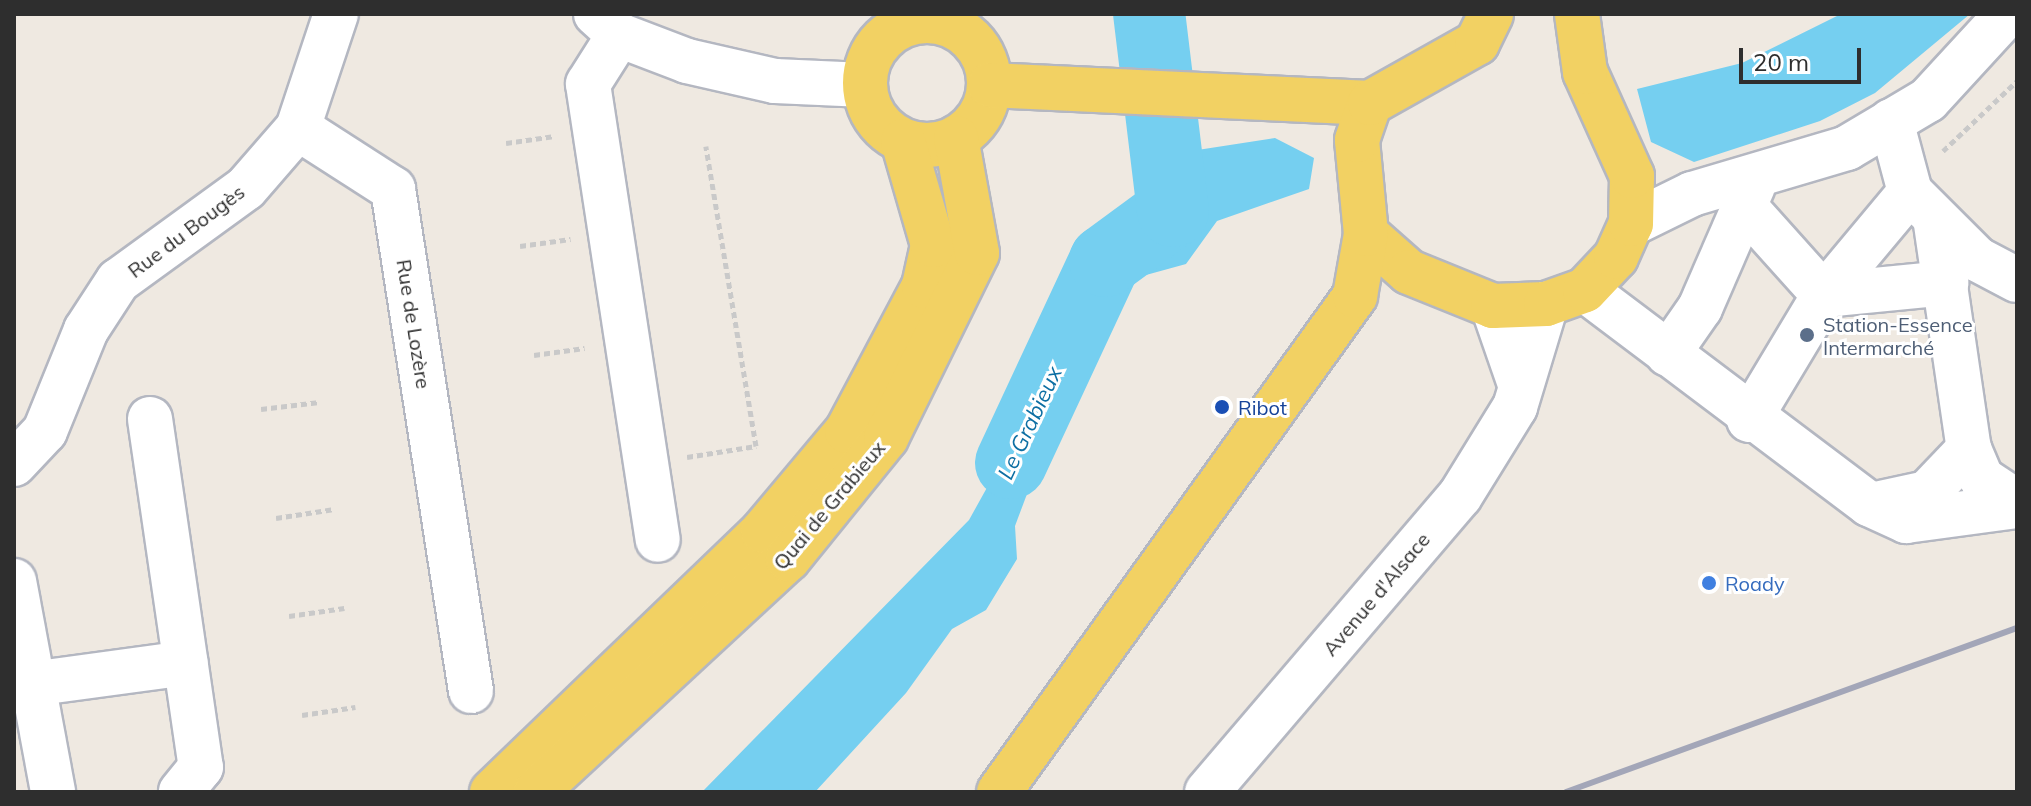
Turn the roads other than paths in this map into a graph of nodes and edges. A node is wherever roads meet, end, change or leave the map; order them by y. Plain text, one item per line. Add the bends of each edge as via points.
1 (336, 14) edge
2 (1491, 14) edge
3 (1577, 14) edge
4 (2007, 14) edge
5 (915, 18) edge
6 (960, 21) edge
7 (608, 25) edge
8 (1003, 83) junction
9 (865, 85) junction
10 (1891, 121) junction
11 (1364, 122) junction
12 (298, 128) junction
13 (956, 138) junction
14 (903, 141) junction
15 (1632, 176) junction
16 (1751, 192) junction
17 (1692, 194) junction
18 (1917, 199) junction
19 (1631, 224) junction
20 (1366, 234) junction
21 (1409, 272) junction
22 (2017, 280) edge
23 (1946, 283) junction
24 (1824, 295) junction
25 (1355, 296) junction
26 (1566, 297) junction
27 (1493, 306) junction
28 (1668, 354) junction
29 (1519, 381) junction
30 (150, 419) dead end
31 (1749, 420) junction
32 (1969, 449) junction
33 (14, 464) edge
34 (1869, 504) junction
35 (2017, 504) edge
36 (658, 540) dead end
37 (14, 581) edge
38 (186, 663) junction
39 (31, 684) junction
40 (471, 691) dead end
41 (53, 792) edge
42 (181, 792) edge
43 (492, 792) edge
44 (536, 792) edge
45 (999, 792) edge
46 (1207, 792) edge

1 - 12 street
2 - 11 main road via 1477,43
3 - 15 main road via 1585,72
4 - 10 street via 1928,100
5 - 6 main road
5 - 9 main road via 872,52
6 - 8 main road
7 - 9 street via 775,81
7 - 36 street via 588,84
8 - 11 main road via 1285,103
8 - 13 main road
9 - 14 main road via 881,126
10 - 16 street via 1847,148
10 - 18 street
11 - 20 main road
12 - 33 street, Rue du Bougès via 246,188 118,281 86,330 45,431
12 - 40 street, Rue de Lozère via 393,189
13 - 14 main road via 939,145
13 - 44 main road, Quai de Grabieux via 977,253 886,438 788,559
14 - 43 main road, Quai de Grabieux via 933,245 924,286 847,431 763,531
15 - 17 street
15 - 19 main road
16 - 17 street
16 - 24 street
16 - 28 street via 1700,308
17 - 19 street
18 - 22 street
18 - 23 street
18 - 24 street
19 - 26 main road via 1616,257
20 - 21 main road
20 - 25 main road
21 - 25 main road
21 - 27 main road
23 - 24 street
23 - 32 street
24 - 31 street
25 - 45 main road
26 - 27 main road
26 - 28 street
26 - 29 street, Avenue d'Alsace
27 - 29 street
28 - 31 street
29 - 46 street, Avenue d'Alsace via 1504,428 1460,496
30 - 38 street
31 - 34 street
32 - 34 street via 1927,493
32 - 35 street via 1982,479
34 - 35 street via 1906,521
37 - 39 street
38 - 39 street
38 - 42 street via 201,767
39 - 41 street

